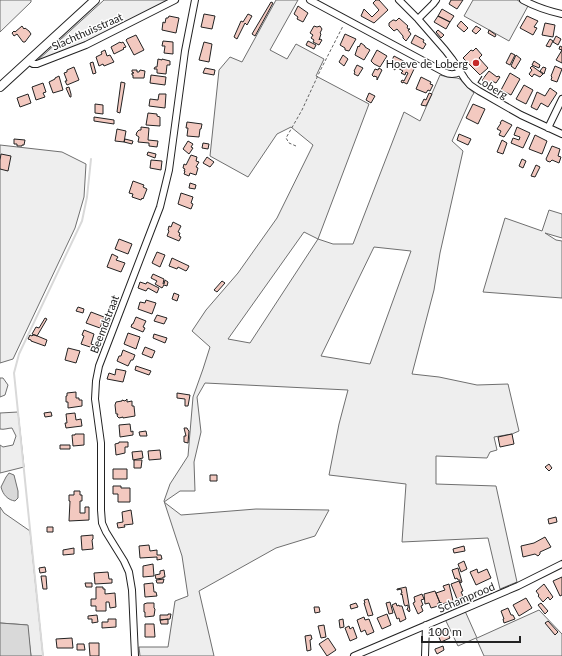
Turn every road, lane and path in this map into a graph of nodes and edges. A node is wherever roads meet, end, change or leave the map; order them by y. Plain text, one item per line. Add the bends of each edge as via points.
1 (95, 0) edge
2 (175, 0) edge
3 (195, 0) edge
4 (310, 0) edge
5 (399, 0) edge
6 (436, 0) edge
7 (523, 0) edge
8 (562, 14) edge
9 (418, 19) junction
10 (346, 20) junction
11 (28, 61) junction
12 (460, 72) junction
13 (0, 87) edge
14 (562, 99) edge
15 (548, 128) junction
16 (562, 134) edge
17 (296, 146) dead end
18 (562, 564) edge
19 (426, 626) junction
20 (136, 656) edge
21 (354, 656) edge
22 (425, 656) edge

1 - 11 main road
2 - 11 street, Slachthuisstraat via 76,49 37,64
3 - 20 street, Beemdstraat via 185,50 165,190 99,366 96,381 95,399 101,443 102,523 129,572
4 - 10 street
5 - 9 street, Loberg
6 - 9 street
7 - 8 street via 536,7
9 - 12 street, Loberg
10 - 12 street via 449,75
10 - 17 path via 286,138 289,143
11 - 13 main road
12 - 15 street, Loberg via 470,85 479,91
14 - 15 street
15 - 16 street, Loberg
18 - 19 street, Schamprood
19 - 21 street, Schamprood
19 - 22 street

